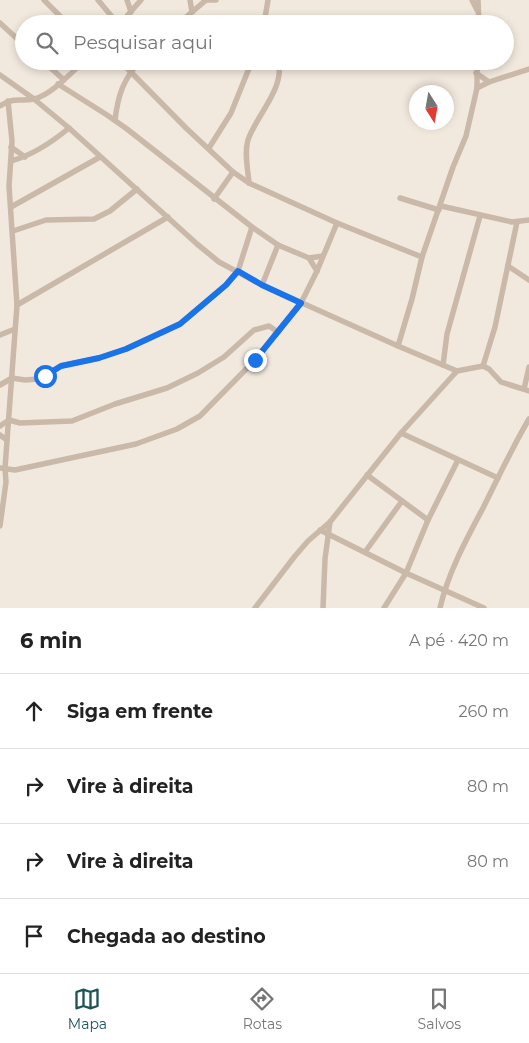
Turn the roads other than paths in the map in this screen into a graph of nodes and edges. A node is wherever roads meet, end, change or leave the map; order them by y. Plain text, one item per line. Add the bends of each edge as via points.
1 (44, 0) edge
2 (98, 0) edge
3 (127, 0) edge
4 (141, 0) edge
5 (190, 0) edge
6 (204, 0) edge
7 (216, 0) edge
8 (268, 0) edge
9 (472, 0) edge
10 (478, 0) edge
11 (131, 12) junction
12 (192, 12) junction
13 (479, 14) joint
14 (59, 15) edge
15 (111, 15) edge
16 (128, 15) edge
17 (188, 15) edge
18 (266, 15) edge
19 (0, 23) edge
20 (15, 37) edge
21 (529, 69) edge
22 (53, 70) edge
23 (75, 70) edge
24 (248, 70) edge
25 (279, 70) edge
26 (131, 71) joint
27 (476, 73) joint
28 (0, 75) edge
29 (64, 80) junction
30 (489, 82) junction
31 (58, 84) junction
32 (477, 88) junction
33 (34, 99) junction
34 (8, 101) junction
35 (0, 106) edge
36 (115, 120) junction
37 (70, 128) junction
38 (11, 148) junction
39 (209, 148) junction
40 (26, 157) junction
41 (100, 157) junction
42 (11, 161) junction
43 (233, 172) junction
44 (249, 183) junction
45 (136, 189) junction
46 (400, 198) dead end
47 (214, 199) junction
48 (11, 208) junction
49 (440, 208) junction
50 (480, 216) junction
51 (168, 217) junction
52 (529, 220) edge
53 (517, 222) junction
54 (337, 223) junction
55 (252, 227) junction
56 (13, 231) junction
57 (278, 244) junction
58 (323, 256) junction
59 (422, 257) junction
60 (309, 258) junction
61 (508, 266) junction
62 (238, 271) junction
63 (317, 271) junction
64 (529, 280) edge
65 (262, 285) junction
66 (301, 303) junction
67 (16, 305) junction
68 (15, 329) junction
69 (278, 332) junction
70 (0, 335) edge
71 (398, 346) junction
72 (443, 365) junction
73 (483, 366) junction
74 (529, 367) edge
75 (458, 371) junction
76 (12, 378) junction
77 (0, 386) edge
78 (527, 390) edge
79 (11, 391) junction
80 (529, 419) edge
81 (9, 420) junction
82 (0, 426) edge
83 (401, 433) junction
84 (0, 434) edge
85 (7, 440) junction
86 (458, 460) junction
87 (2, 468) edge
88 (15, 470) junction
89 (367, 475) junction
90 (498, 478) junction
91 (6, 482) junction
92 (402, 501) junction
93 (428, 520) junction
94 (330, 522) junction
95 (0, 526) edge
96 (320, 530) junction
97 (328, 534) junction
98 (365, 552) junction
99 (406, 573) junction
100 (445, 589) junction
101 (255, 608) edge
102 (323, 608) edge
103 (384, 608) edge
104 (440, 608) edge
105 (484, 608) edge

1 - 14 street
2 - 15 street
3 - 11 street
4 - 11 street
5 - 12 street
6 - 7 street
6 - 12 street
8 - 18 street
9 - 13 street
10 - 13 street
11 - 16 street
12 - 17 street
19 - 20 street
21 - 30 street
22 - 29 street
23 - 29 street
24 - 39 street via 231,112
25 - 44 street via 276,87 248,141
26 - 36 street via 118,97
26 - 39 street
27 - 30 street
27 - 32 street
28 - 33 street
29 - 31 street
30 - 32 street
31 - 33 street
31 - 36 street
32 - 49 street via 466,136
33 - 34 street
33 - 37 street
34 - 35 street
34 - 38 street
36 - 47 street
37 - 40 street
37 - 41 street
38 - 40 street
38 - 42 street
39 - 43 street
40 - 42 street
41 - 45 street
41 - 48 street
42 - 48 street
43 - 44 street
43 - 47 street
44 - 54 street
45 - 51 street
45 - 56 street via 110,211 94,219 46,220
46 - 49 street
47 - 55 street
48 - 56 street
49 - 50 street
49 - 59 street
50 - 53 street
50 - 72 street via 448,334
51 - 62 street via 219,262
51 - 67 street
52 - 53 street
53 - 61 street
54 - 58 street
54 - 59 street
55 - 57 street
55 - 62 street
56 - 67 street
57 - 60 street
57 - 65 street
58 - 60 street
58 - 63 street
59 - 71 street
60 - 63 street
61 - 64 street
61 - 73 street
62 - 65 street
62 - 76 street via 180,324 126,349 61,366 38,379
63 - 66 street
65 - 66 street
66 - 69 street
66 - 71 street
67 - 68 street
68 - 70 street
68 - 76 street
69 - 81 street via 269,326 254,330 224,357 198,373 77,420 20,423
69 - 88 street via 234,384 189,424 136,444
71 - 72 street
72 - 75 street
73 - 75 street
73 - 78 street via 501,382
74 - 78 street
75 - 83 street
76 - 77 street
76 - 79 street
77 - 79 street
79 - 81 street
80 - 90 street
81 - 82 street
81 - 85 street
83 - 86 street
83 - 89 street
84 - 85 street
85 - 87 street
86 - 90 street
86 - 93 street
87 - 88 street
87 - 91 street
88 - 91 street
89 - 92 street
89 - 94 street
90 - 100 street
91 - 95 street
92 - 93 street
92 - 98 street
93 - 99 street
94 - 96 street
94 - 97 street
96 - 97 street
96 - 101 street via 295,556
97 - 98 street
97 - 102 street
98 - 99 street
99 - 100 street
99 - 103 street
100 - 104 street
100 - 105 street

